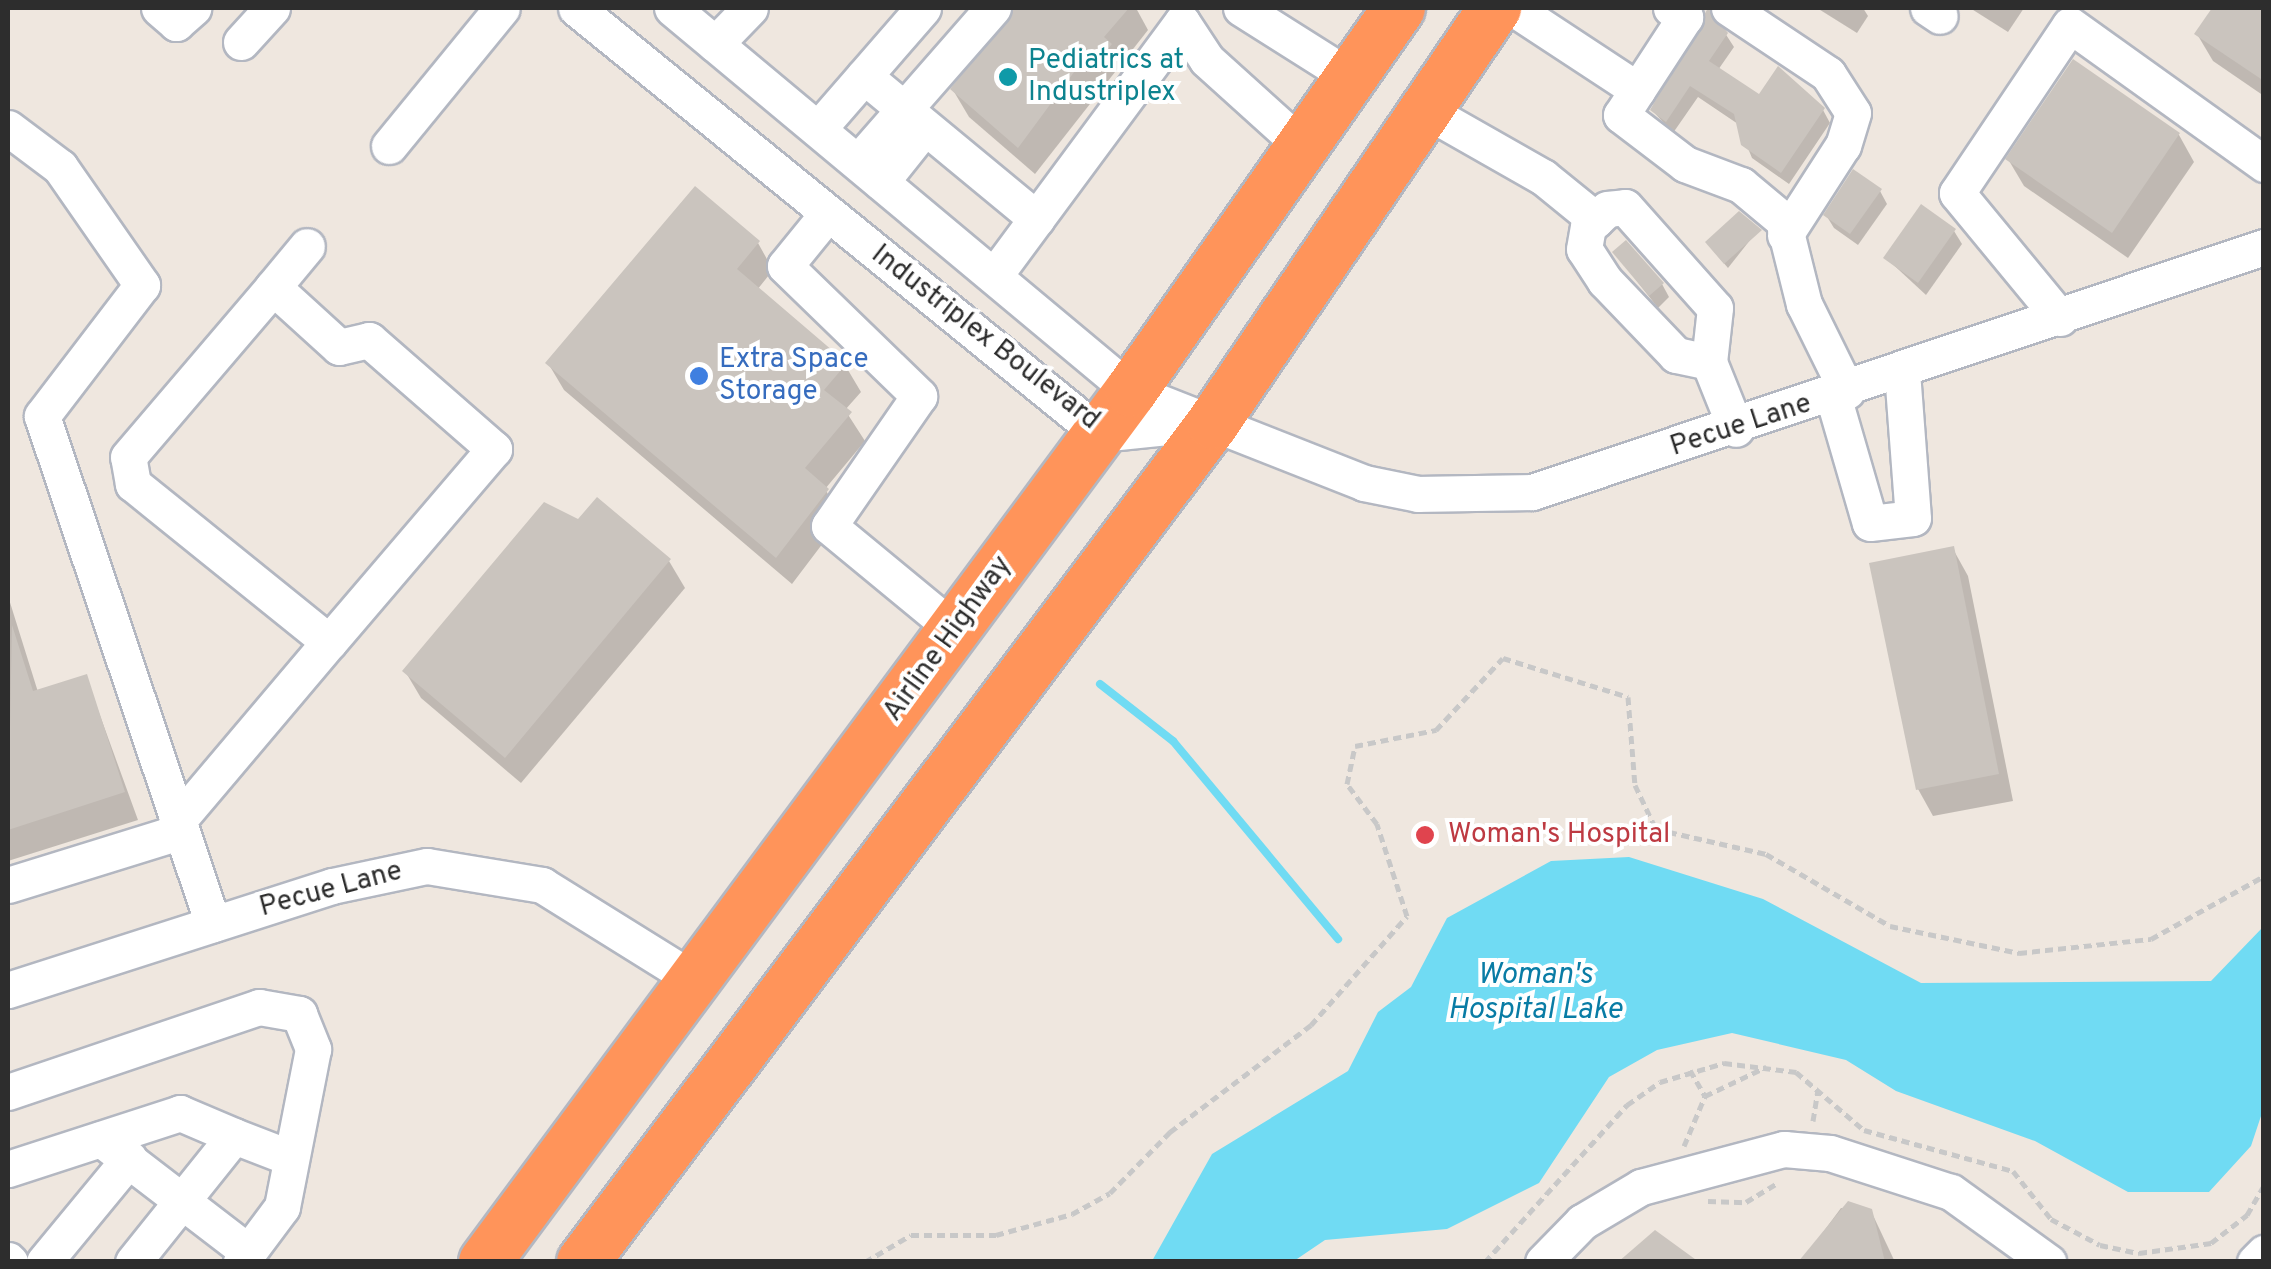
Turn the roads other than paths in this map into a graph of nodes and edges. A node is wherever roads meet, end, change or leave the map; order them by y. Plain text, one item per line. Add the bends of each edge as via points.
1 (159, 8) edge
2 (193, 8) edge
3 (272, 8) edge
4 (502, 8) edge
5 (576, 8) edge
6 (672, 8) edge
7 (750, 8) edge
8 (923, 8) edge
9 (993, 8) edge
10 (1241, 8) edge
11 (1399, 8) edge
12 (1495, 8) edge
13 (1513, 8) edge
14 (1729, 8) edge
15 (1682, 11) edge
16 (1173, 15) edge
17 (241, 42) dead end
18 (715, 44) junction
19 (1348, 75) junction
20 (864, 76) junction
21 (1638, 90) junction
22 (1425, 110) junction
23 (914, 119) junction
24 (8, 128) edge
25 (818, 129) junction
26 (1300, 144) junction
27 (389, 146) dead end
28 (2264, 164) edge
29 (869, 172) junction
30 (828, 213) junction
31 (1037, 219) junction
32 (1596, 220) junction
33 (1786, 235) junction
34 (307, 246) dead end
35 (2264, 247) edge
36 (994, 276) junction
37 (273, 287) junction
38 (2060, 318) junction
39 (1709, 362) junction
40 (1902, 372) junction
41 (1132, 391) junction
42 (1840, 394) junction
43 (1212, 423) junction
44 (1736, 429) junction
45 (1100, 434) junction
46 (954, 630) junction
47 (329, 642) junction
48 (178, 828) junction
49 (8, 885) edge
50 (212, 924) junction
51 (696, 981) junction
52 (8, 990) edge
53 (8, 1092) edge
54 (234, 1136) junction
55 (114, 1149) junction
56 (291, 1158) junction
57 (8, 1169) edge
58 (184, 1198) junction
59 (2264, 1253) edge
60 (245, 1257) edge
61 (44, 1262) edge
62 (133, 1262) edge
63 (485, 1262) edge
64 (583, 1262) edge
65 (1543, 1262) edge
66 (2048, 1262) edge
67 (2255, 1262) edge

1 - 2 street via 176,23
3 - 17 street
4 - 27 street
5 - 30 street, Industriplex Boulevard
6 - 18 street, Industriplex Boulevard
7 - 18 street
8 - 20 street
9 - 23 street
10 - 19 street
11 - 19 highway, Airline Highway
12 - 22 highway
13 - 21 street
14 - 33 street via 1828,74 1853,112 1844,145
15 - 21 street
16 - 26 street via 1208,60
16 - 31 street
18 - 25 street, Industriplex Boulevard
19 - 26 highway, Airline Highway
20 - 23 street
20 - 25 street
21 - 33 street via 1621,116 1685,164 1741,185 1782,220
22 - 32 street via 1543,177
22 - 43 highway
23 - 29 street
23 - 31 street
24 - 48 street via 60,166 142,285 42,416
25 - 29 street, Industriplex Boulevard
26 - 41 highway, Airline Highway
28 - 38 street via 2070,26 1957,194
29 - 36 street, Industriplex Boulevard
30 - 45 street, Industriplex Boulevard
30 - 46 street via 785,266 919,396 829,526
31 - 36 street
32 - 39 street via 1584,248 1605,281 1676,355
32 - 39 street via 1625,207 1715,308
33 - 42 street via 1804,304
34 - 37 street
35 - 38 street, Pecue Lane
36 - 41 street, Industriplex Boulevard
37 - 47 street via 128,456 133,484
37 - 47 street via 339,347 369,340 494,449
38 - 40 street, Pecue Lane
39 - 44 street
40 - 42 street, Pecue Lane
40 - 42 street via 1913,518 1870,522
41 - 43 street, Industriplex Boulevard
41 - 45 highway, Airline Highway
42 - 44 street, Pecue Lane
43 - 44 street, Pecue Lane via 1364,483 1482,497 1532,492
43 - 45 street, Industriplex Boulevard
43 - 64 highway
45 - 46 highway, Airline Highway
46 - 51 highway, Airline Highway
47 - 48 street
48 - 49 street
48 - 50 street
50 - 51 street, Pecue Lane via 382,873 472,868 588,908
50 - 52 street, Pecue Lane
51 - 63 highway, Airline Highway
53 - 56 street via 278,1006 298,1014 313,1049
54 - 55 street via 180,1113
54 - 56 street
54 - 58 street
55 - 57 street
55 - 58 street
55 - 61 street
56 - 60 street via 282,1207
58 - 60 street
58 - 62 street
59 - 67 street
65 - 66 street via 1582,1222 1640,1187 1784,1149 1876,1165 1951,1192

